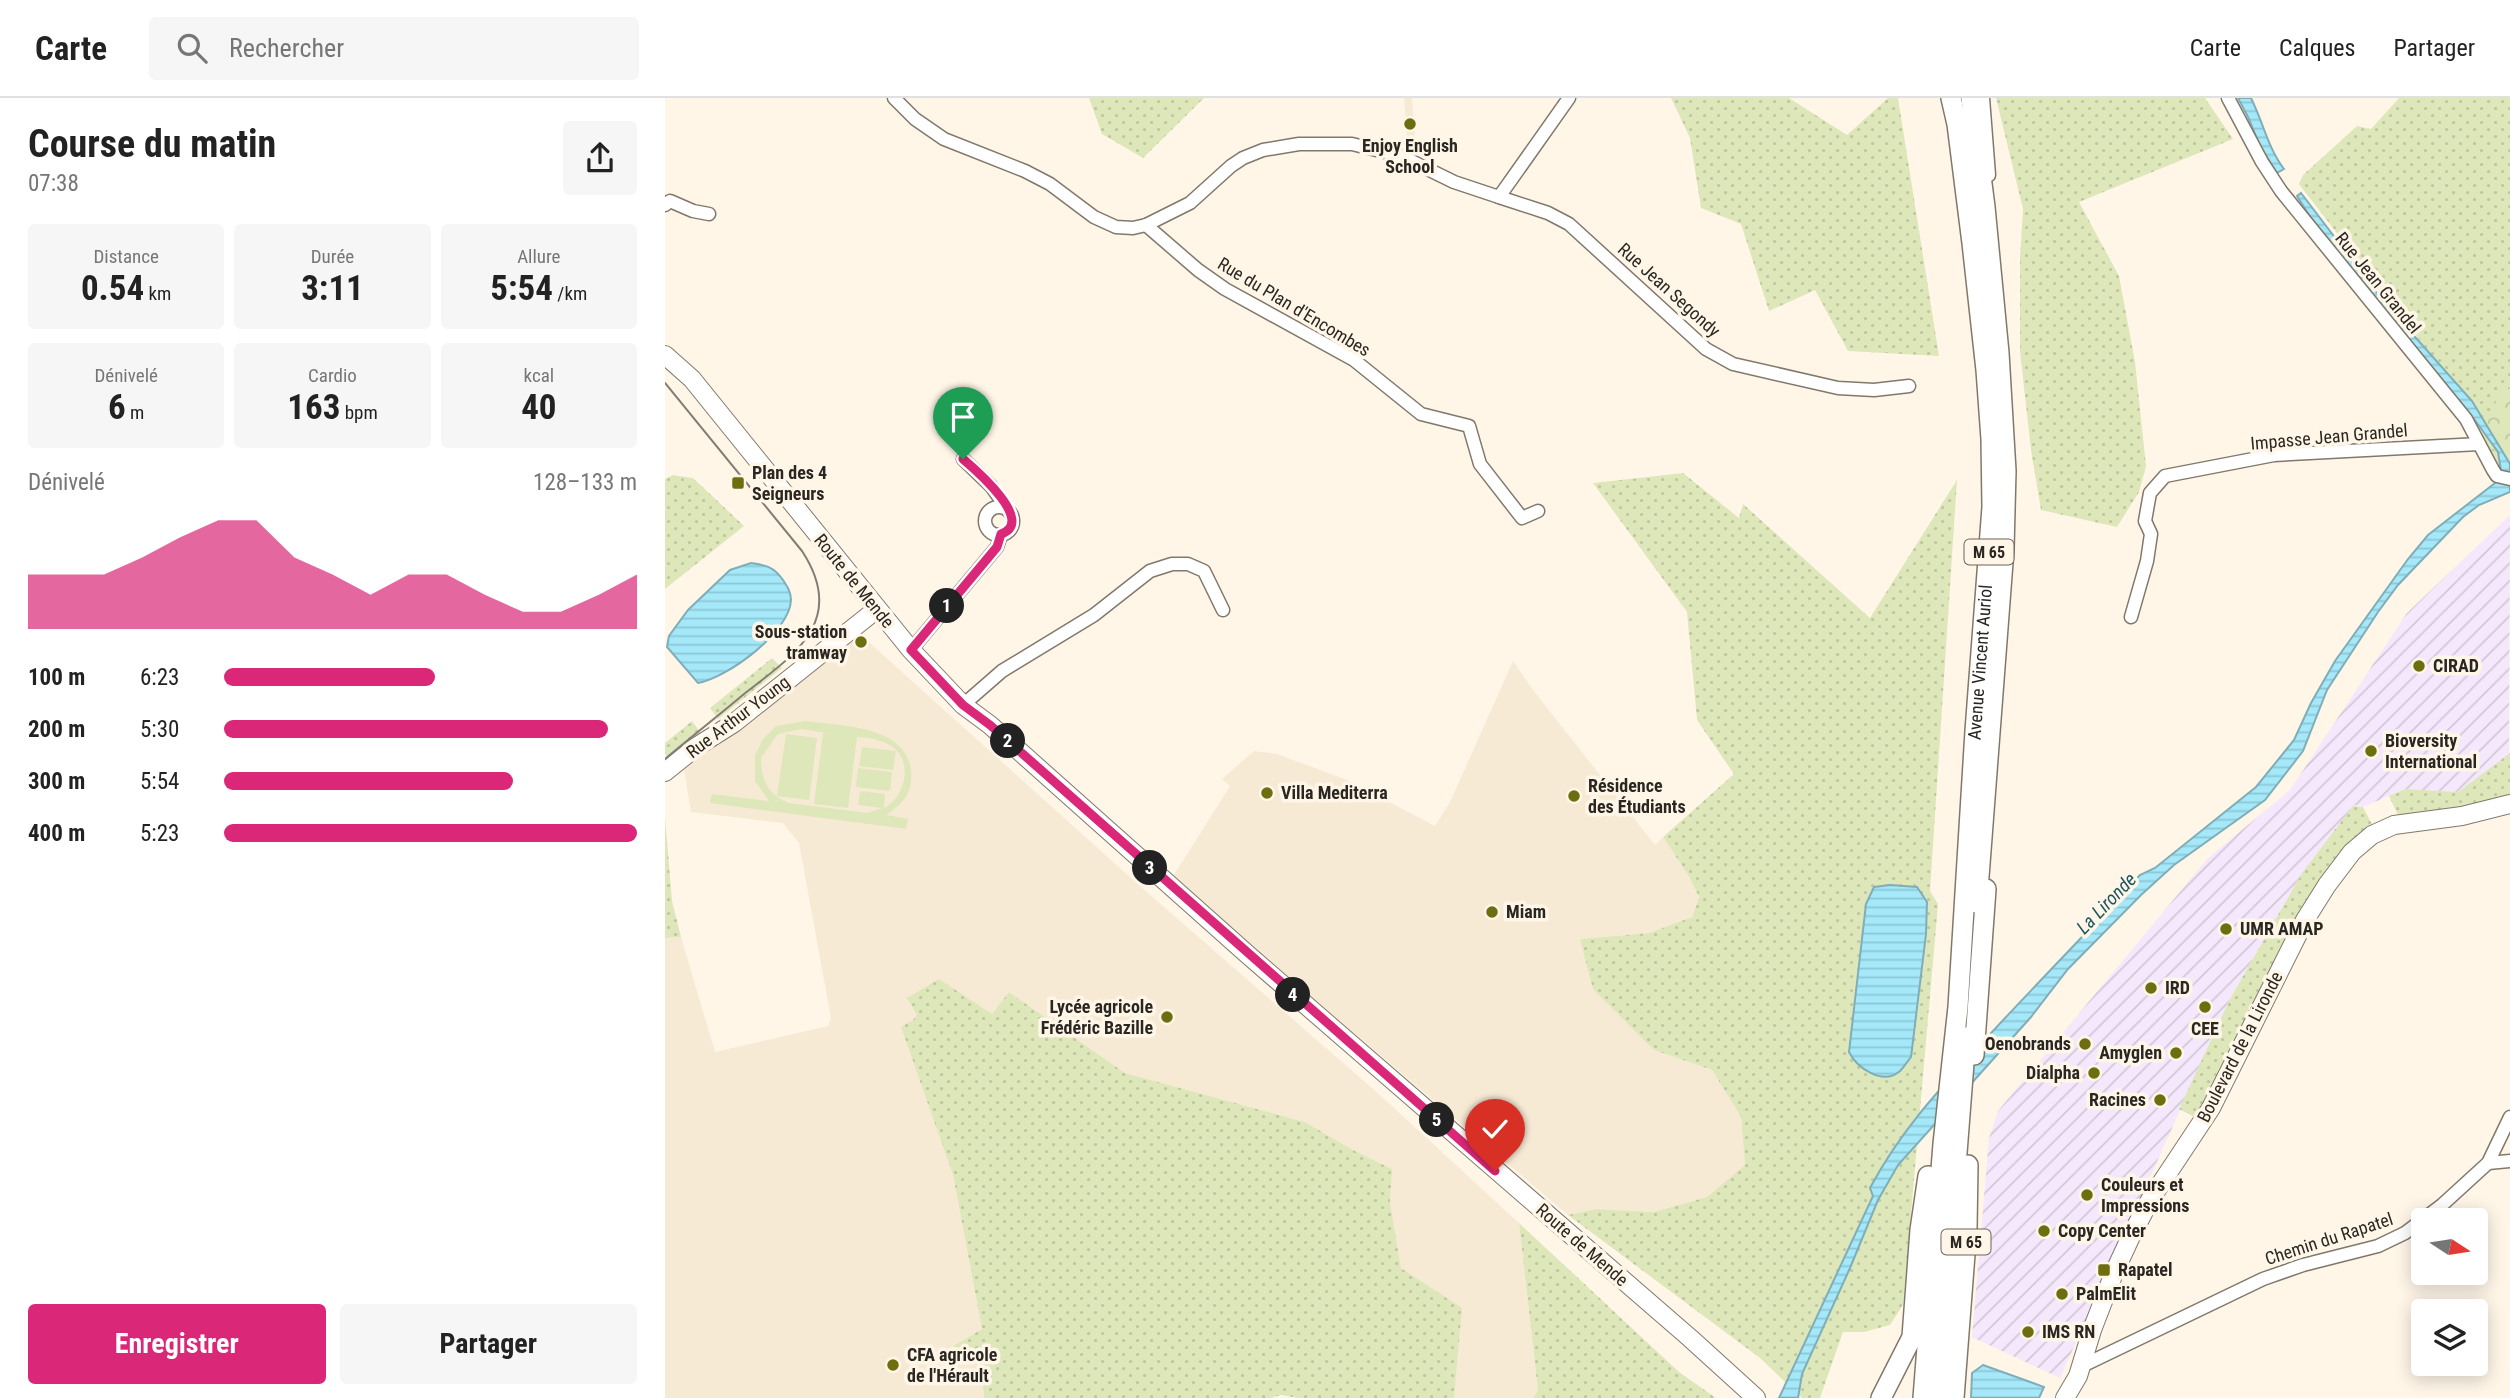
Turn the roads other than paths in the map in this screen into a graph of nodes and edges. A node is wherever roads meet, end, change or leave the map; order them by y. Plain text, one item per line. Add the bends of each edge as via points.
1 (894, 98) edge
2 (1569, 98) edge
3 (1951, 98) edge
4 (1971, 98) edge
5 (1983, 98) edge
6 (2228, 98) edge
7 (1499, 197) junction
8 (665, 205) edge
9 (709, 214) dead end
10 (1146, 225) junction
11 (1992, 280) junction
12 (665, 355) edge
13 (1909, 386) dead end
14 (2479, 444) junction
15 (963, 459) dead end
16 (2504, 477) edge
17 (1009, 511) junction
18 (1538, 511) dead end
19 (1001, 534) junction
20 (877, 609) junction
21 (1223, 610) dead end
22 (2131, 617) dead end
23 (911, 650) junction
24 (1994, 676) junction
25 (963, 705) junction
26 (665, 772) edge
27 (2510, 804) edge
28 (1967, 1092) junction
29 (2510, 1117) edge
30 (1945, 1133) junction
31 (2510, 1161) edge
32 (2488, 1163) junction
33 (2082, 1366) junction
34 (1750, 1393) edge
35 (1881, 1398) edge
36 (1923, 1398) edge
37 (1938, 1398) edge
38 (1954, 1398) edge
39 (2065, 1398) edge

1 - 10 street via 944,139 1025,171 1094,217 1116,227
2 - 7 street
3 - 30 main road, Avenue Vincent Auriol / M 65 via 1986,370 1992,473 1958,1007 1945,1081
4 - 11 main road, Avenue Vincent Auriol / M 65
5 - 11 street, Avenue Vincent Auriol
6 - 14 street, Rue Jean Grandel via 2281,191 2466,419
7 - 10 street, Rue Jean Segondy via 1454,182 1401,156 1352,145 1299,144 1243,158 1190,203
7 - 13 street, Rue Jean Segondy via 1569,225 1706,349 1733,364 1838,388
8 - 9 street via 670,201
10 - 18 street, Rue du Plan d'Encombes via 1225,289 1354,360 1421,414 1469,426 1480,464 1522,518
11 - 24 main road, Avenue Vincent Auriol / M 65 via 2006,471
12 - 20 main road, Route de Mende via 692,379
14 - 16 street, Rue Jean Grandel
14 - 22 street, Impasse Jean Grandel via 2274,455 2165,477 2150,493 2145,521 2151,534 2147,561
15 - 17 street
17 - 19 street via 1012,527
17 - 19 street via 996,508 986,517 989,530
19 - 23 street via 997,547
20 - 23 main road, Route de Mende
20 - 26 main road, Rue Arthur Young
21 - 25 street via 1204,572 1188,564 1150,571 1094,615 1002,671
23 - 25 main road, Route de Mende
24 - 28 main road, Avenue Vincent Auriol / M 65 via 1965,1058
24 - 28 main road, M 65 via 1990,838
25 - 34 main road, Route de Mende
27 - 33 main road, Boulevard de la Lironde via 2394,825 2352,852 2305,920 2211,1108 2132,1234 2096,1318
28 - 30 main road, Avenue Vincent Auriol / M 65
28 - 38 main road, M 65 via 1967,1228
29 - 32 street, Chemin du Rapatel
30 - 35 main road, M 65 via 1920,1230 1912,1336
30 - 36 main road, M 65
30 - 37 main road, M 65
31 - 32 street
32 - 33 street, Chemin du Rapatel via 2405,1233 2378,1246 2263,1279
33 - 39 main road, Boulevard de la Lironde

